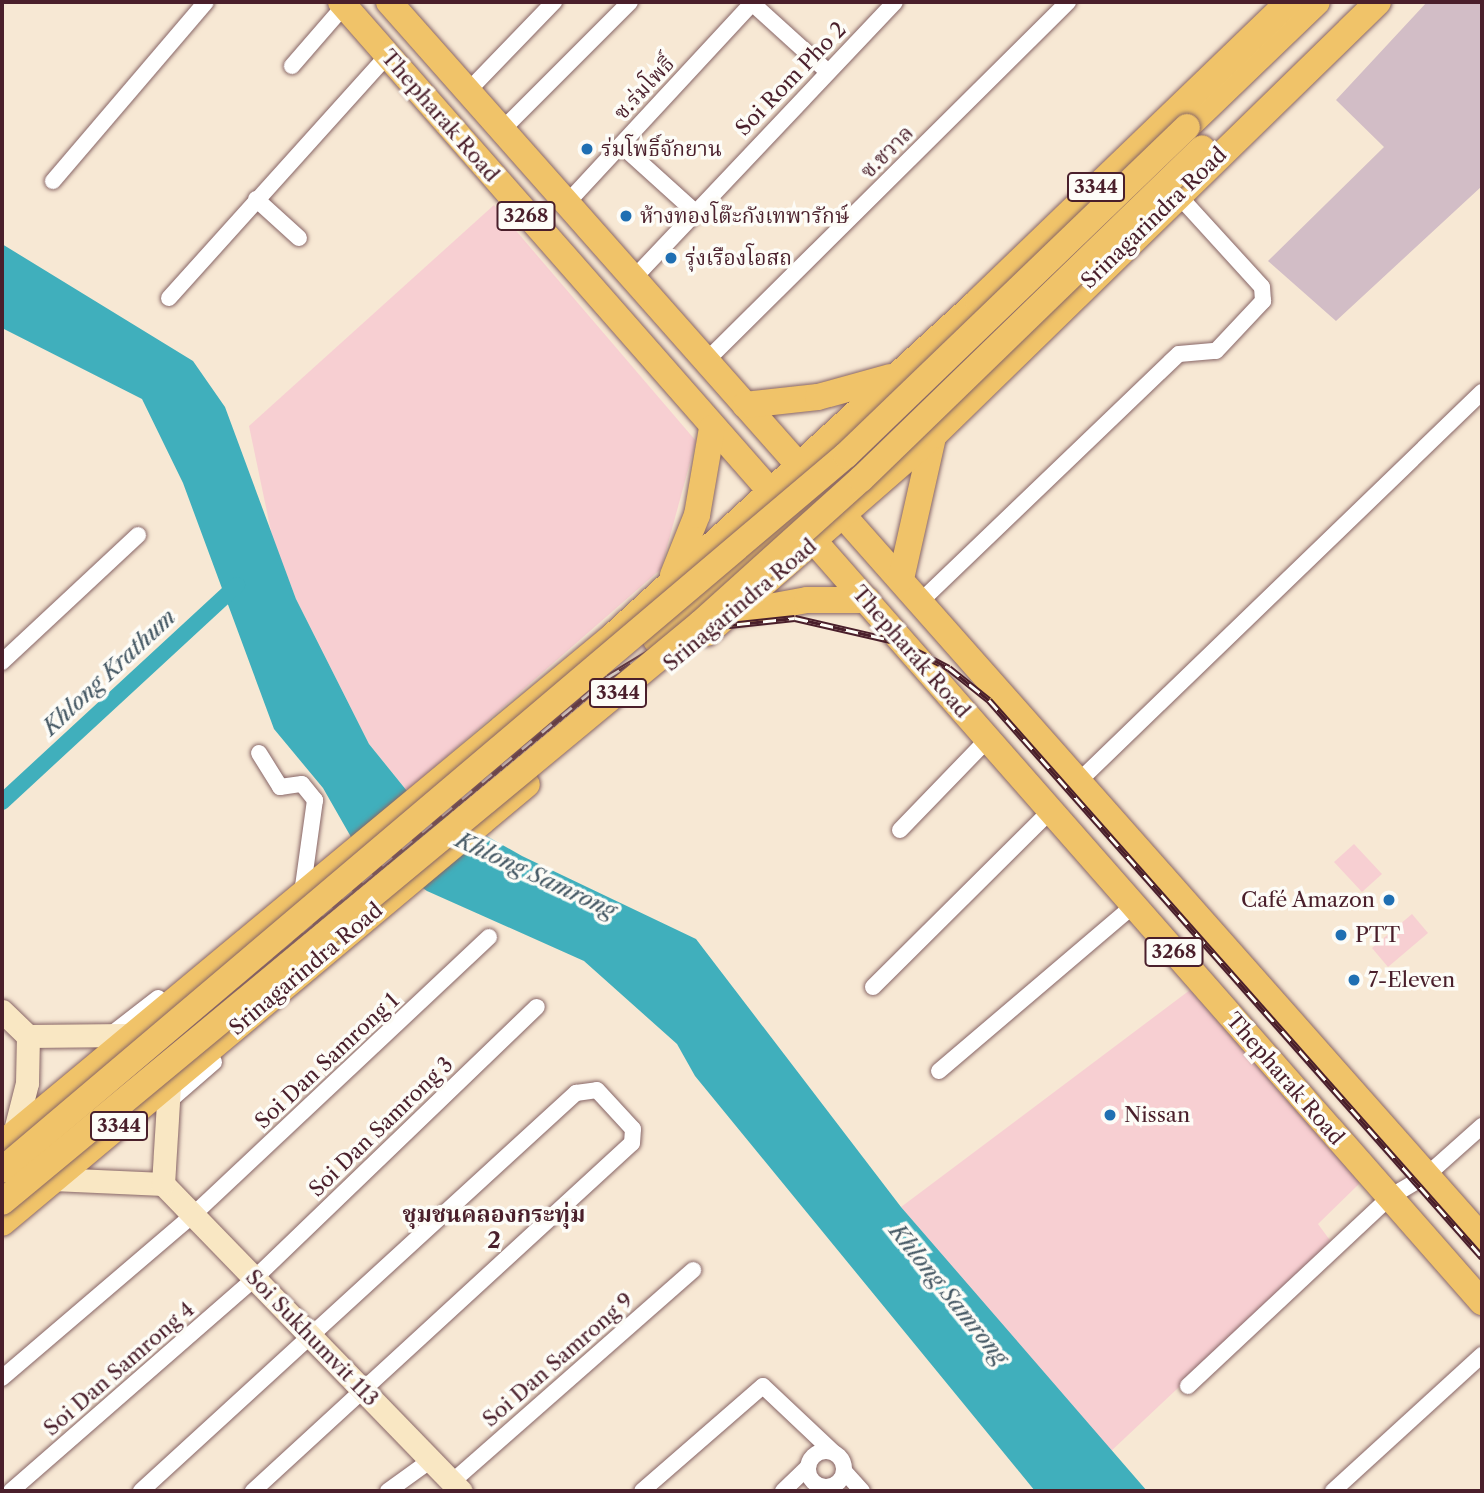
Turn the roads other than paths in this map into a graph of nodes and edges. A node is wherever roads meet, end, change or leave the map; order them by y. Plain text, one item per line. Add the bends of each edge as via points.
1 (206, 2) edge
2 (389, 2) edge
3 (554, 2) edge
4 (630, 2) edge
5 (752, 2) edge
6 (895, 2) edge
7 (1068, 2) edge
8 (1289, 2) edge
9 (1317, 2) edge
10 (1366, 2) edge
11 (1378, 2) edge
12 (343, 4) edge
13 (388, 55) junction
14 (292, 66) dead end
15 (827, 71) junction
16 (468, 91) junction
17 (502, 130) junction
18 (1194, 137) junction
19 (621, 145) junction
20 (53, 181) dead end
21 (1177, 194) junction
22 (256, 199) junction
23 (567, 203) junction
24 (694, 211) junction
25 (299, 238) dead end
26 (633, 279) junction
27 (169, 298) dead end
28 (978, 302) junction
29 (982, 343) junction
30 (1024, 346) junction
31 (706, 361) junction
32 (903, 371) junction
33 (1482, 392) edge
34 (745, 405) junction
35 (712, 428) junction
36 (934, 435) junction
37 (799, 467) junction
38 (824, 493) junction
39 (770, 494) junction
40 (844, 516) junction
41 (793, 520) junction
42 (138, 535) dead end
43 (813, 542) junction
44 (901, 579) junction
45 (666, 589) junction
46 (867, 600) junction
47 (921, 601) junction
48 (728, 616) junction
49 (613, 636) junction
50 (656, 640) junction
51 (2, 662) edge
52 (650, 680) junction
53 (987, 740) junction
54 (259, 753) dead end
55 (1080, 781) junction
56 (1049, 812) junction
57 (900, 830) dead end
58 (1133, 906) junction
59 (362, 931) dead end
60 (489, 937) dead end
61 (873, 988) dead end
62 (537, 1007) dead end
63 (2, 1011) edge
64 (28, 1037) junction
65 (116, 1037) junction
66 (939, 1071) dead end
67 (169, 1094) junction
68 (1482, 1126) edge
69 (8, 1139) edge
70 (2, 1170) edge
71 (1427, 1175) junction
72 (52, 1180) junction
73 (163, 1184) junction
74 (1390, 1197) junction
75 (2, 1202) edge
76 (193, 1215) junction
77 (2, 1223) edge
78 (1480, 1230) edge
79 (693, 1269) dead end
80 (255, 1278) junction
81 (1482, 1302) edge
82 (312, 1337) junction
83 (1482, 1355) edge
84 (2, 1378) edge
85 (1188, 1387) dead end
86 (363, 1391) junction
87 (833, 1452) junction
88 (431, 1460) junction
89 (808, 1467) junction
90 (844, 1471) junction
91 (456, 1487) edge
92 (822, 1489) edge
93 (11, 1491) edge
94 (141, 1491) edge
95 (253, 1491) edge
96 (388, 1491) edge
97 (642, 1491) edge
98 (783, 1491) edge
99 (862, 1491) edge
100 (1333, 1491) edge

1 - 20 street
2 - 16 main road, Thepharak Road / 3268
3 - 16 street
4 - 17 street
5 - 15 street
5 - 19 street, ซ.ร่มโพธิ์
6 - 15 street, Soi Rom Pho 2
7 - 31 street, ซ.ชวาล
8 - 28 main road, 3344
9 - 18 main road, Srinagarindra Road / 3344
10 - 18 main road, Srinagarindra Road / 3344
11 - 21 main road, Srinagarindra Road / 3344
12 - 13 main road, Thepharak Road / 3268
12 - 14 street
13 - 22 street
13 - 35 main road, Thepharak Road / 3268
15 - 24 street, Soi Rom Pho 2
16 - 17 main road, Thepharak Road / 3268
17 - 23 main road, Thepharak Road / 3268
18 - 70 main road, Srinagarindra Road / 3344, bridge via 846,455
18 - 75 main road, Srinagarindra Road / 3344, bridge via 862,479 701,623
19 - 23 street, ซ.ร่มโพธิ์
19 - 24 street
21 - 30 main road, Srinagarindra Road / 3344
21 - 47 street via 1262,287 1263,301 1216,351 1179,354
22 - 25 street
22 - 27 street
23 - 26 main road, Thepharak Road / 3268
24 - 26 street, Soi Rom Pho 2
26 - 31 main road, Thepharak Road / 3268
28 - 29 main road via 972,320
28 - 32 main road, 3344
29 - 30 main road via 1004,352
29 - 38 main road
30 - 36 main road, Srinagarindra Road / 3344
31 - 34 main road, Thepharak Road / 3268
32 - 34 main road via 818,397
32 - 37 main road, 3344
33 - 55 street
34 - 37 main road, Thepharak Road / 3268
35 - 39 main road, Thepharak Road / 3268
35 - 45 main road via 698,515
36 - 40 main road, Srinagarindra Road / 3344
36 - 44 main road
37 - 38 main road, Thepharak Road / 3268
37 - 39 main road, 3344
38 - 40 main road, Thepharak Road / 3268
38 - 41 main road
39 - 41 main road, Thepharak Road / 3268
39 - 45 main road, 3344
40 - 43 main road, Srinagarindra Road / 3344
40 - 44 main road, Thepharak Road / 3268
41 - 43 main road, Thepharak Road / 3268
41 - 50 main road
42 - 51 street
43 - 46 main road, Thepharak Road / 3268
43 - 48 main road, Srinagarindra Road / 3344
44 - 47 main road, Thepharak Road / 3268
45 - 49 main road, 3344
46 - 48 main road via 767,605
46 - 53 main road, Thepharak Road / 3268
47 - 55 main road, Thepharak Road / 3268
48 - 52 main road, Srinagarindra Road / 3344
49 - 50 main road via 635,628
49 - 65 main road, 3344 via 189,987
50 - 52 main road via 663,658
52 - 67 main road, Srinagarindra Road / 3344 via 235,1028
53 - 56 main road, Thepharak Road / 3268
53 - 57 street
54 - 65 street via 280,788 302,784 315,800 308,883
55 - 71 main road, Thepharak Road / 3268
56 - 58 main road, Thepharak Road / 3268
56 - 61 street
58 - 66 street
58 - 74 main road, Thepharak Road / 3268
59 - 67 street
60 - 76 street, Soi Dan Samrong 1
62 - 80 street, Soi Dan Samrong 3
63 - 64 main road
64 - 65 main road
64 - 69 main road via 27,1083
65 - 69 main road, 3344
67 - 72 main road, Srinagarindra Road / 3344
67 - 73 main road
68 - 71 street
71 - 74 street
71 - 78 main road, Thepharak Road / 3268
72 - 73 main road
72 - 77 main road, Srinagarindra Road / 3344
73 - 76 main road, Soi Sukhumvit 113
74 - 81 main road, Thepharak Road / 3268
74 - 85 street
76 - 80 main road, Soi Sukhumvit 113
76 - 84 street, Soi Dan Samrong 1
79 - 91 street, Soi Dan Samrong 9
80 - 82 main road, Soi Sukhumvit 113
80 - 93 street, Soi Dan Samrong 4
82 - 86 main road, Soi Sukhumvit 113
82 - 86 street via 576,1093 597,1090 633,1129 632,1143
82 - 94 street
83 - 100 street
86 - 88 main road, Soi Sukhumvit 113
86 - 95 street
87 - 89 street via 815,1454
87 - 90 street
87 - 97 street via 762,1386
88 - 91 main road, Soi Sukhumvit 113
88 - 96 street
89 - 92 street
89 - 98 street
90 - 92 street
90 - 99 street

